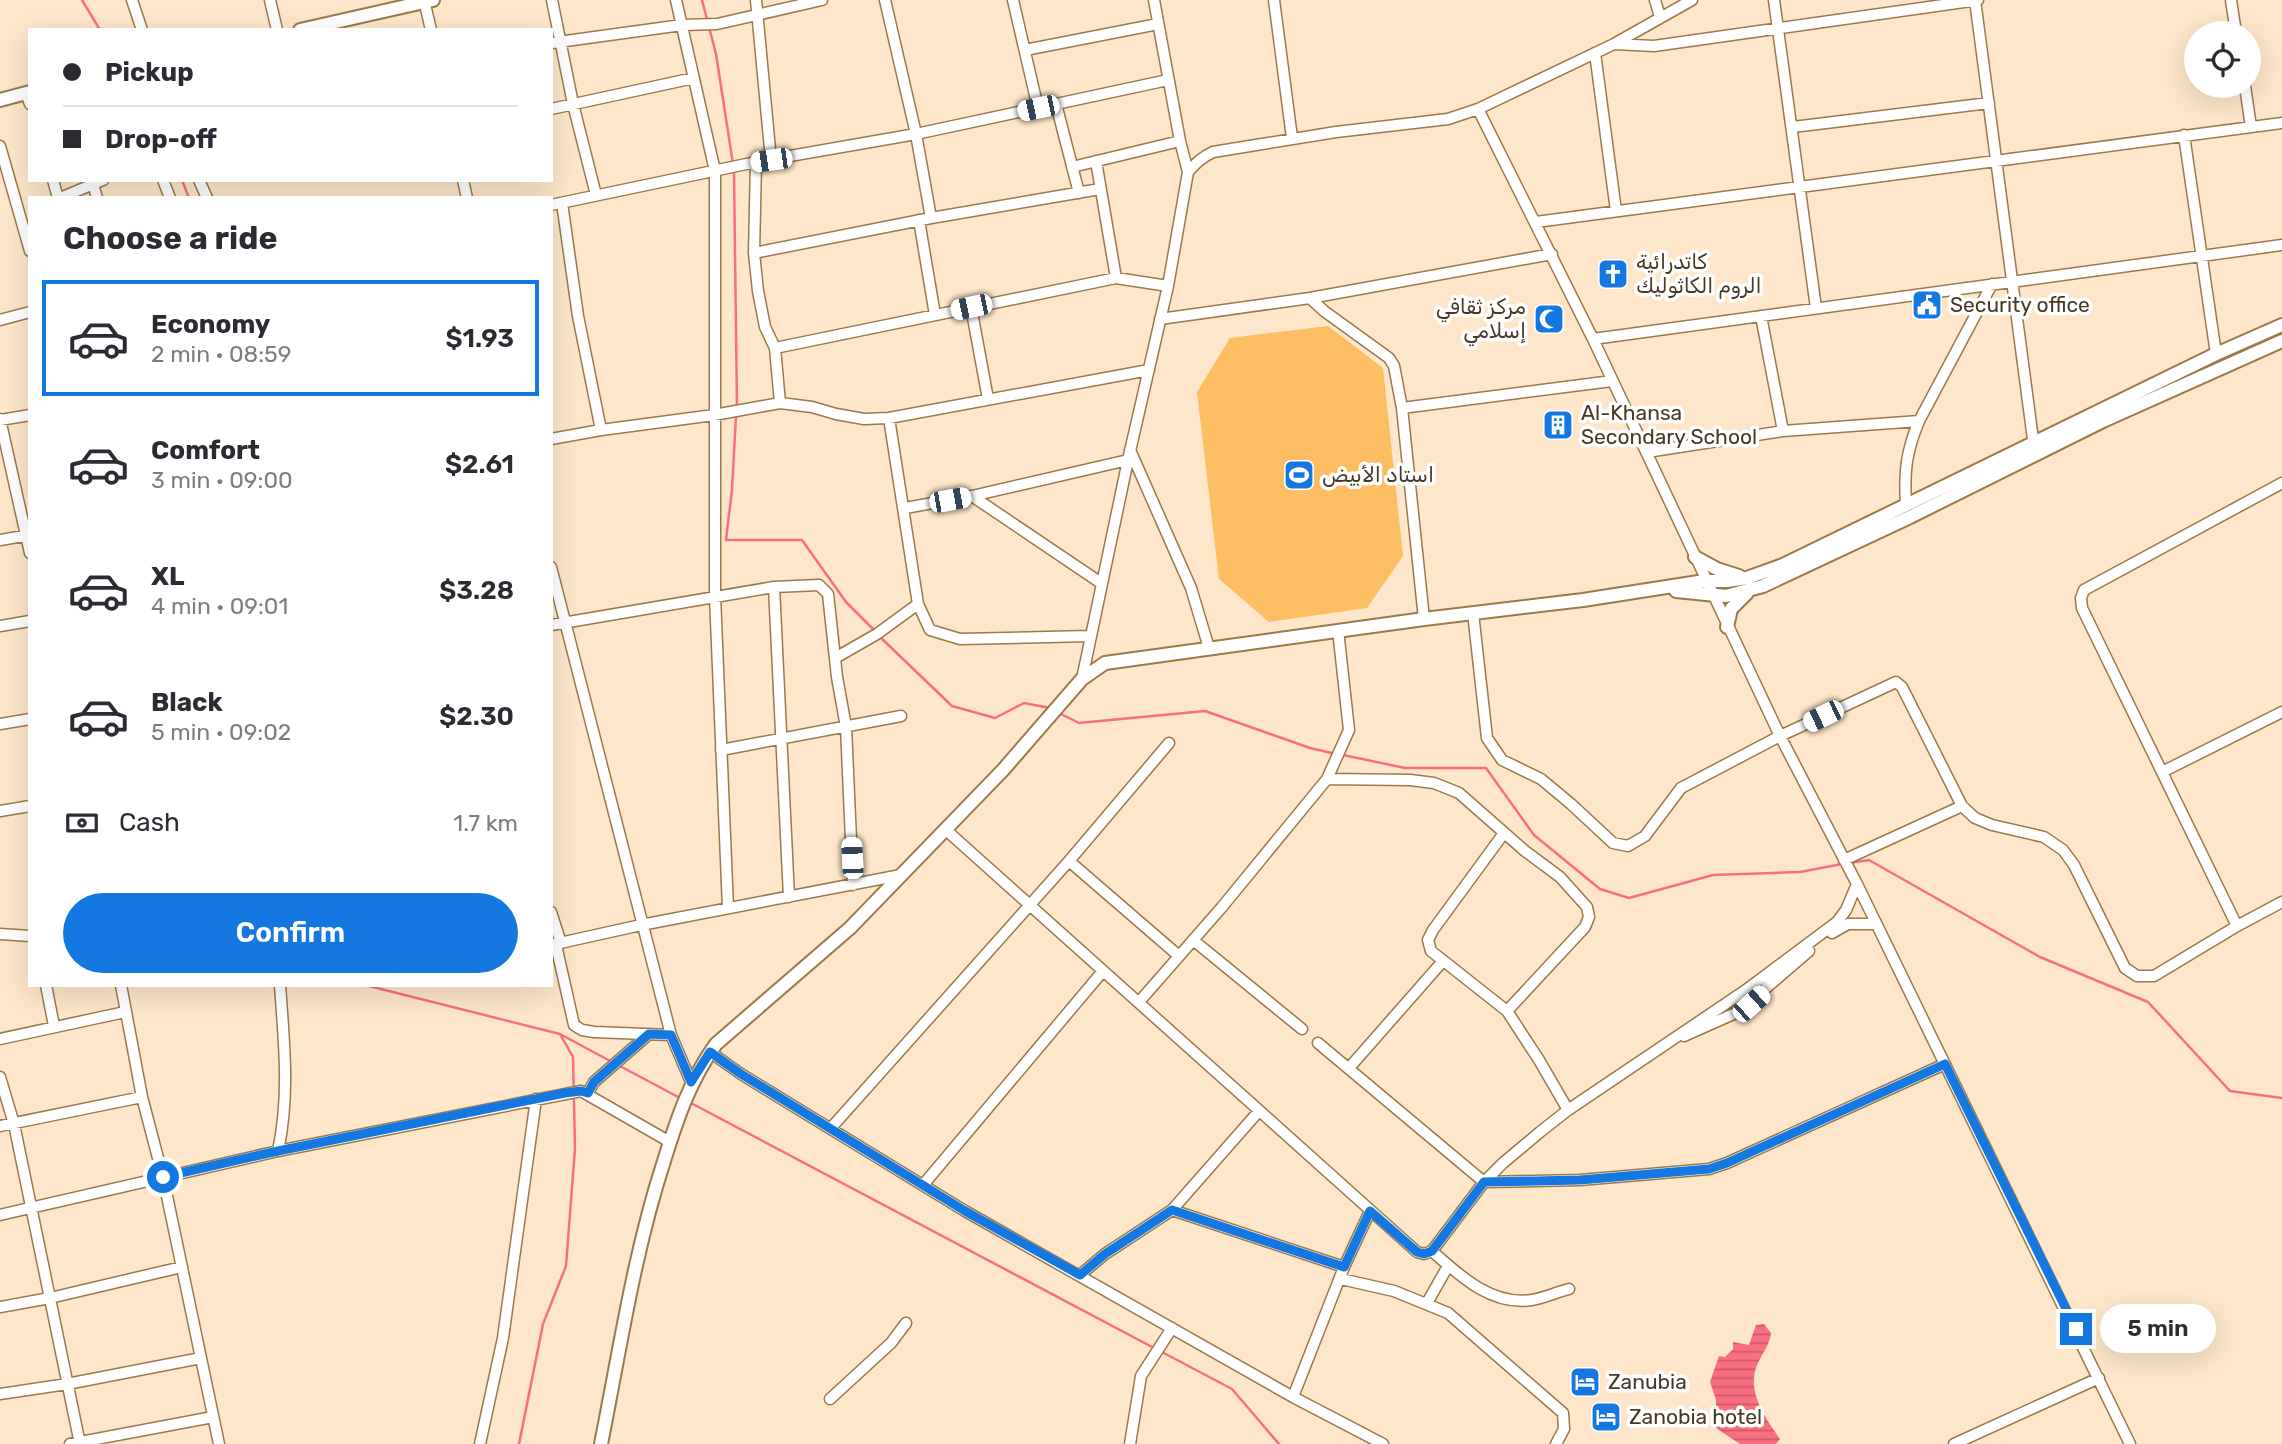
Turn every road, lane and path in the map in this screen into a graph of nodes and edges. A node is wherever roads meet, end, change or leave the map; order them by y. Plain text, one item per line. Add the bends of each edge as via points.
1 (132, 0) edge
2 (270, 0) edge
3 (552, 0) edge
4 (676, 0) edge
5 (756, 0) edge
6 (822, 0) edge
7 (885, 0) edge
8 (1013, 0) edge
9 (1154, 0) edge
10 (1274, 0) edge
11 (1656, 0) edge
12 (1692, 0) edge
13 (1774, 0) edge
14 (1976, 0) edge
15 (2231, 0) edge
16 (427, 1) edge
17 (758, 13) junction
18 (1660, 17) junction
19 (2234, 21) edge
20 (1158, 24) junction
21 (682, 25) junction
22 (141, 28) edge
23 (277, 28) edge
24 (309, 28) edge
25 (431, 28) edge
26 (1779, 28) junction
27 (556, 43) edge
28 (1614, 44) junction
29 (1025, 50) junction
30 (1595, 53) junction
31 (694, 78) junction
32 (1168, 80) junction
33 (28, 96) edge
34 (2247, 98) edge
35 (0, 100) edge
36 (1989, 103) junction
37 (573, 104) junction
38 (1056, 104) junction
39 (1038, 108) junction
40 (553, 109) edge
41 (1478, 109) junction
42 (2282, 123) edge
43 (1793, 127) junction
44 (2251, 127) junction
45 (916, 134) junction
46 (2184, 135) junction
47 (1292, 138) junction
48 (1180, 141) junction
49 (0, 146) edge
50 (771, 160) junction
51 (1998, 160) junction
52 (1096, 161) junction
53 (752, 163) junction
54 (1072, 167) junction
55 (715, 171) junction
56 (1188, 172) junction
57 (98, 182) edge
58 (1801, 188) junction
59 (1100, 189) junction
60 (1079, 193) junction
61 (596, 195) junction
62 (64, 196) edge
63 (556, 204) edge
64 (1616, 211) junction
65 (931, 218) junction
66 (919, 220) junction
67 (1536, 222) junction
68 (28, 244) edge
69 (2282, 245) edge
70 (754, 253) junction
71 (1552, 254) junction
72 (2202, 256) junction
73 (1116, 278) junction
74 (2011, 282) junction
75 (1992, 284) junction
76 (1168, 286) junction
77 (1310, 298) junction
78 (971, 307) junction
79 (1816, 308) junction
80 (28, 313) edge
81 (935, 315) junction
82 (1761, 316) junction
83 (1160, 319) junction
84 (0, 320) edge
85 (2282, 325) edge
86 (1592, 339) junction
87 (2282, 341) edge
88 (775, 348) junction
89 (2216, 354) junction
90 (1149, 370) junction
91 (1612, 381) junction
92 (988, 399) junction
93 (780, 403) junction
94 (1402, 408) junction
95 (28, 415) edge
96 (718, 415) junction
97 (889, 418) junction
98 (0, 419) edge
99 (1919, 421) junction
100 (601, 430) junction
101 (1783, 431) junction
102 (553, 439) edge
103 (2034, 449) junction
104 (1647, 452) junction
105 (1129, 455) junction
106 (2282, 483) edge
107 (972, 496) junction
108 (1906, 506) junction
109 (905, 508) junction
110 (28, 535) edge
111 (0, 540) edge
112 (1695, 557) junction
113 (553, 575) edge
114 (1746, 578) junction
115 (1705, 581) junction
116 (1101, 583) junction
117 (774, 587) junction
118 (1665, 589) junction
119 (1749, 591) junction
120 (715, 596) junction
121 (1713, 596) junction
122 (918, 604) junction
123 (1473, 613) junction
124 (1424, 619) junction
125 (28, 621) edge
126 (565, 623) junction
127 (553, 625) edge
128 (0, 626) edge
129 (1727, 627) junction
130 (1338, 630) junction
131 (1090, 636) junction
132 (1209, 648) junction
133 (835, 658) junction
134 (1082, 679) junction
135 (2282, 712) edge
136 (901, 716) dead end
137 (28, 719) edge
138 (0, 724) edge
139 (846, 727) junction
140 (1780, 736) junction
141 (782, 740) junction
142 (1169, 743) dead end
143 (721, 750) junction
144 (2162, 772) junction
145 (1327, 779) junction
146 (28, 806) edge
147 (1962, 806) junction
148 (0, 811) edge
149 (946, 830) junction
150 (1504, 833) junction
151 (1844, 860) junction
152 (1069, 861) junction
153 (902, 875) junction
154 (1857, 884) junction
155 (853, 885) junction
156 (789, 897) junction
157 (2282, 902) edge
158 (1029, 905) junction
159 (727, 908) junction
160 (1876, 924) junction
161 (553, 925) edge
162 (641, 925) junction
163 (2237, 926) junction
164 (0, 934) edge
165 (28, 936) edge
166 (1193, 940) junction
167 (556, 944) edge
168 (1179, 956) junction
169 (1443, 961) junction
170 (1103, 971) junction
171 (46, 987) edge
172 (121, 987) edge
173 (280, 987) edge
174 (1139, 1002) junction
175 (1507, 1011) junction
176 (125, 1013) junction
177 (54, 1026) junction
178 (1303, 1029) dead end
179 (649, 1034) junction
180 (671, 1035) junction
181 (0, 1039) edge
182 (1667, 1042) junction
183 (1318, 1043) dead end
184 (710, 1052) junction
185 (1945, 1064) junction
186 (1349, 1068) junction
187 (0, 1077) edge
188 (690, 1085) junction
189 (584, 1092) junction
190 (142, 1097) junction
191 (536, 1099) junction
192 (1568, 1110) junction
193 (1259, 1111) junction
194 (15, 1124) junction
195 (0, 1126) edge
196 (831, 1128) junction
197 (670, 1142) junction
198 (278, 1151) junction
199 (163, 1177) junction
200 (1484, 1182) junction
201 (923, 1185) junction
202 (32, 1209) junction
203 (1172, 1210) junction
204 (1370, 1211) junction
205 (0, 1215) edge
206 (1432, 1251) junction
207 (1448, 1266) junction
208 (182, 1267) junction
209 (1344, 1267) junction
210 (1080, 1275) junction
211 (1341, 1279) junction
212 (1569, 1289) dead end
213 (50, 1298) junction
214 (1427, 1303) junction
215 (0, 1307) edge
216 (906, 1323) dead end
217 (1172, 1328) junction
218 (201, 1358) junction
219 (2099, 1378) junction
220 (67, 1384) junction
221 (0, 1394) edge
222 (1293, 1397) junction
223 (830, 1399) dead end
224 (213, 1417) junction
225 (77, 1443) edge
226 (219, 1444) edge
227 (480, 1444) edge
228 (601, 1444) edge
229 (1130, 1444) edge
230 (1383, 1444) edge
231 (1556, 1444) edge
232 (1954, 1444) edge
233 (2130, 1444) edge

1 - 22 street
2 - 23 street
3 - 27 street
4 - 21 street
5 - 17 street
6 - 17 street
7 - 45 street
8 - 29 street
9 - 20 street
10 - 47 street
11 - 18 street
12 - 18 street
13 - 26 street
14 - 26 street
14 - 36 street
15 - 19 street
16 - 24 main road
16 - 25 street
17 - 21 street via 717,24
17 - 50 street
18 - 28 street
20 - 29 street
20 - 32 street
21 - 27 street
21 - 31 street
26 - 28 street via 1654,46
26 - 43 street
27 - 37 street
28 - 30 street
29 - 39 street
30 - 41 street
30 - 64 street
31 - 37 street
31 - 55 street
32 - 38 street
32 - 48 street
33 - 35 main road
34 - 44 street
36 - 43 street
36 - 51 street
37 - 40 street
37 - 61 street
38 - 39 street
38 - 54 street
39 - 45 street
41 - 47 street via 1448,119
41 - 67 street
42 - 44 street
43 - 58 street
44 - 46 street
45 - 50 street
45 - 65 street
46 - 51 street
46 - 72 street
47 - 56 street via 1213,152
48 - 52 street
48 - 56 street
49 - 68 street
50 - 53 street
51 - 58 street
51 - 74 street
52 - 54 street
52 - 59 street
53 - 55 street
53 - 70 street
54 - 60 street
55 - 61 street
55 - 96 street
56 - 76 street
57 - 62 street
58 - 64 street
58 - 79 street
59 - 60 street
59 - 73 street
60 - 65 street
61 - 63 street
63 - 100 street
64 - 67 street
65 - 66 street
66 - 70 street
66 - 81 street
67 - 71 street
69 - 72 street
70 - 88 street via 761,310
71 - 77 street
71 - 86 street
72 - 74 street
72 - 89 street
73 - 76 street
73 - 78 street
74 - 75 street
74 - 103 street
75 - 79 street
75 - 99 street
76 - 83 street
77 - 83 street
77 - 94 street via 1389,358
78 - 81 street
78 - 92 street
79 - 82 street
80 - 84 street
81 - 88 street
82 - 86 street
82 - 101 street
83 - 90 street
85 - 89 main road
86 - 91 street
87 - 103 main road
88 - 93 street
89 - 103 main road
90 - 92 street
90 - 105 street
91 - 94 street
91 - 104 street
92 - 97 street
93 - 96 street
93 - 97 street via 864,419
94 - 124 street
95 - 98 street
96 - 100 street
96 - 120 street
97 - 109 street
98 - 110 street
99 - 101 street
99 - 108 street via 1905,465
100 - 102 street
101 - 104 street
103 - 108 main road
103 - 119 main road via 1787,576
104 - 112 street
105 - 107 street
105 - 116 street
105 - 132 street via 1191,588
106 - 144 street via 2084,590 2082,608
107 - 109 street
107 - 116 street
108 - 114 main road
109 - 122 street
110 - 111 street
112 - 114 main road
112 - 115 street
113 - 126 street
114 - 115 main road
115 - 118 main road
115 - 121 street
116 - 131 street
117 - 120 street
117 - 133 street via 825,588
117 - 141 street
118 - 121 main road
118 - 123 main road
119 - 121 main road
119 - 129 main road via 1731,609
120 - 126 street
120 - 143 street
121 - 129 street
122 - 131 street via 930,630 960,639
122 - 133 street
123 - 124 main road
123 - 140 street via 1487,738 1493,749 1502,760 1541,779 1613,843 1628,846 1645,836 1681,788
124 - 130 main road
125 - 128 street
126 - 127 street
126 - 162 street
129 - 140 street
130 - 132 main road
130 - 145 street via 1349,730
131 - 134 street
132 - 134 main road via 1105,663
133 - 139 street
134 - 149 main road
135 - 144 street
136 - 139 street
137 - 138 street
139 - 141 street
139 - 155 street
140 - 147 street via 1896,682
140 - 151 street
141 - 143 street
141 - 156 street
142 - 152 street
143 - 159 street
144 - 163 street
145 - 150 street via 1434,783 1459,793
145 - 166 street
146 - 148 street
147 - 151 street
147 - 163 street via 1975,818 2044,837 2063,850 2125,968 2137,976 2154,976
149 - 153 main road
149 - 158 street
150 - 169 street via 1428,940 1431,951
150 - 175 street via 1560,877 1587,907 1589,917 1586,927
151 - 154 street
152 - 158 street
152 - 168 street
153 - 155 street
153 - 184 main road via 850,928
154 - 160 street
154 - 182 street via 1837,922
155 - 156 street
156 - 159 street
157 - 163 street
158 - 170 street
158 - 196 street
159 - 162 street
160 - 182 street via 1857,922 1839,928 1738,1012
160 - 185 street
161 - 167 street
162 - 167 street
162 - 180 street
164 - 165 street
166 - 168 street
166 - 178 street
167 - 179 street via 574,1025 594,1032
168 - 174 street
169 - 175 street
169 - 186 street
170 - 174 street
170 - 201 street
171 - 177 street
172 - 176 street
173 - 198 street via 286,1088
174 - 193 street
175 - 192 street
176 - 177 street
176 - 190 street
177 - 181 street
179 - 180 street
179 - 189 street
180 - 188 street
182 - 192 street
183 - 186 street
184 - 188 main road
184 - 196 street
185 - 200 street via 1709,1169 1580,1180
185 - 219 street
186 - 200 street
187 - 194 street
188 - 197 main road
189 - 191 street
189 - 197 street
190 - 194 street
190 - 199 street
191 - 198 street
191 - 227 street via 503,1338
192 - 200 street
193 - 203 street
193 - 204 street
194 - 195 street
194 - 202 street
196 - 201 street
197 - 228 main road via 636,1268
198 - 199 street
199 - 202 street
199 - 208 street
200 - 206 street
201 - 210 street
202 - 205 street
202 - 213 street
203 - 209 street
203 - 210 street
204 - 206 street via 1417,1252
204 - 209 street
206 - 207 street
207 - 212 street via 1472,1284 1506,1299 1532,1300
207 - 214 street
208 - 213 street
208 - 218 street
209 - 211 street
210 - 217 street
211 - 214 street
211 - 222 street
213 - 215 street
213 - 220 street
214 - 231 street via 1448,1313 1563,1413 1564,1429
216 - 223 street via 891,1343
217 - 222 street
217 - 229 street via 1141,1376
218 - 220 street
218 - 224 street
219 - 232 street
219 - 233 street
220 - 221 street
220 - 225 street
222 - 230 street
224 - 225 street
224 - 226 street

